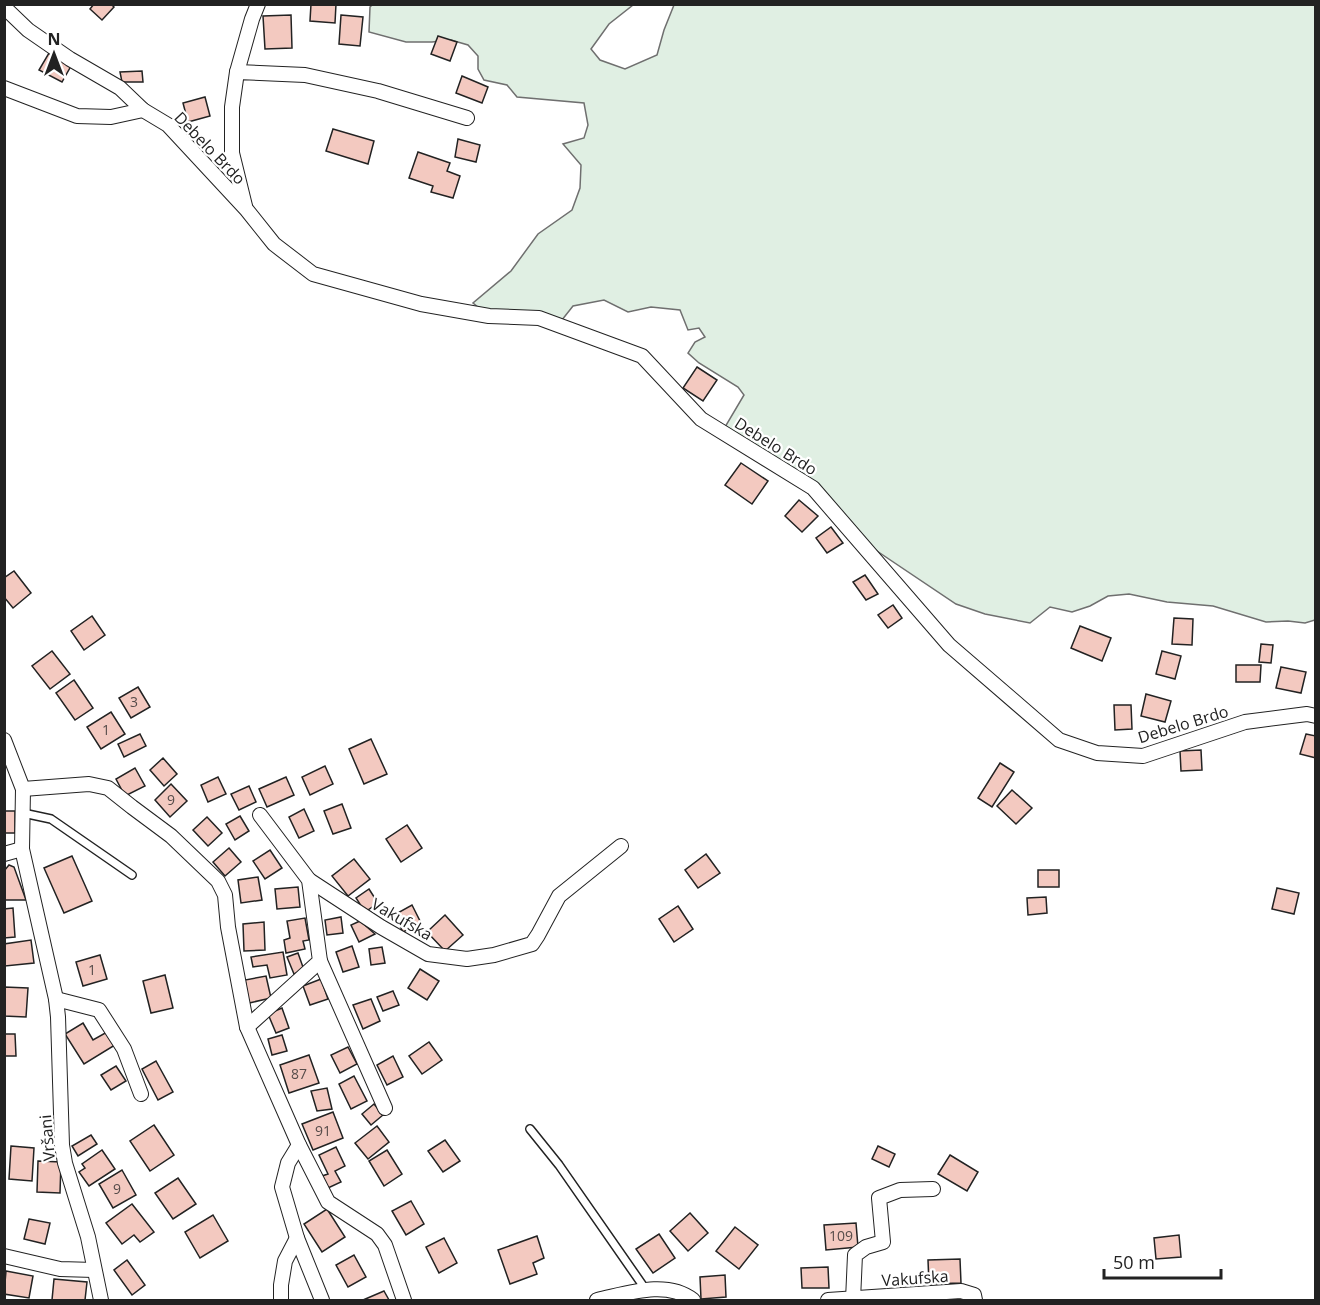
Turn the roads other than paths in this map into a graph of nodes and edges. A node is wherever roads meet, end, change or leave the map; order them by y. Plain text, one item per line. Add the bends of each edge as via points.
1 (258, 4) edge
2 (4, 7) edge
3 (237, 72) junction
4 (4, 88) edge
5 (143, 110) junction
6 (468, 118) dead end
7 (246, 209) junction
8 (1316, 716) edge
9 (4, 740) edge
10 (23, 789) junction
11 (23, 813) junction
12 (260, 816) dead end
13 (621, 846) dead end
14 (22, 849) junction
15 (4, 854) edge
16 (132, 875) dead end
17 (309, 880) junction
18 (320, 961) junction
19 (57, 999) junction
20 (247, 1027) junction
21 (141, 1094) dead end
22 (385, 1108) dead end
23 (530, 1129) dead end
24 (299, 1145) junction
25 (933, 1189) dead end
26 (297, 1238) junction
27 (4, 1256) edge
28 (94, 1270) junction
29 (646, 1290) junction
30 (853, 1299) edge
31 (101, 1300) edge
32 (281, 1300) edge
33 (322, 1300) edge
34 (404, 1300) edge
35 (597, 1300) edge
36 (693, 1300) edge
37 (828, 1300) edge
38 (975, 1300) edge

1 - 3 street, Debelo Brdo
2 - 5 street, Debelo Brdo via 28,30 120,88
3 - 6 street via 305,75 378,91
3 - 7 street, Debelo Brdo via 232,153
4 - 5 street via 76,116 111,117
5 - 7 street, Debelo Brdo via 168,125
7 - 8 street, Debelo Brdo via 274,244 314,274 422,304 489,316 539,318 642,356 701,419 813,489 949,645 1059,740 1097,753 1143,756 1245,722
9 - 10 street
10 - 11 street, Vršani
10 - 20 street via 89,784 108,788 171,836 218,881 225,894
11 - 14 street, Vršani
11 - 16 lane via 51,819
12 - 17 street, Vakufska
13 - 17 street, Vakufska via 559,896 532,944 468,959 428,954
14 - 15 street
14 - 19 street, Vršani
17 - 18 street, Vakufska
18 - 20 street
18 - 22 street, Vakufska
19 - 21 street via 99,1010 124,1049
19 - 28 street, Vršani via 62,1145
20 - 24 street
23 - 29 lane
24 - 26 street via 288,1163 282,1187
24 - 34 street via 328,1202 377,1234 385,1245
25 - 30 street via 900,1190 879,1198 883,1242 855,1255
26 - 32 street via 285,1261
26 - 33 street
27 - 28 street via 60,1269
28 - 31 street, Vršani
29 - 35 street
29 - 36 street via 679,1292
30 - 37 street, Vakufska
30 - 38 street, Vakufska via 961,1291 974,1295

